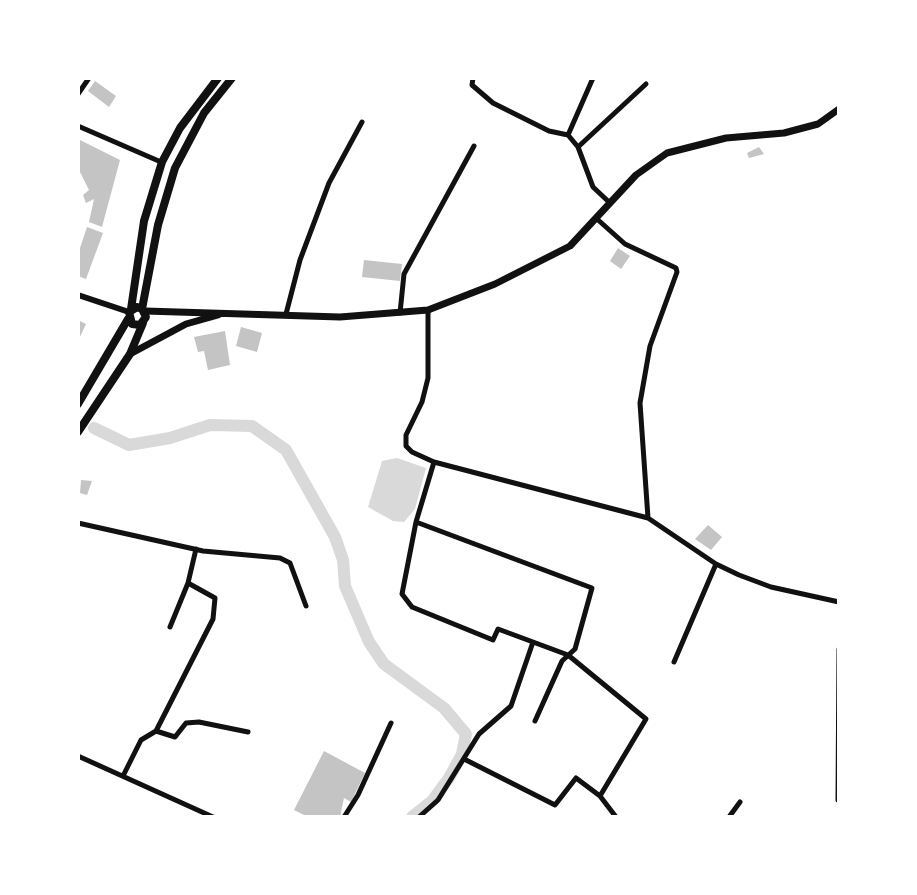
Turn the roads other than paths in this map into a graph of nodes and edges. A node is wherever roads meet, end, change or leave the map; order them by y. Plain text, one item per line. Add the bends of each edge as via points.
1 (89, 78) edge
2 (218, 78) edge
3 (232, 78) edge
4 (473, 78) edge
5 (593, 78) edge
6 (646, 84) dead end
7 (78, 94) edge
8 (839, 109) edge
9 (362, 122) dead end
10 (78, 126) edge
11 (568, 135) junction
12 (474, 146) dead end
13 (578, 147) junction
14 (162, 162) junction
15 (610, 203) junction
16 (597, 219) junction
17 (78, 295) edge
18 (144, 310) junction
19 (428, 310) junction
20 (228, 312) junction
21 (129, 313) junction
22 (286, 314) junction
23 (400, 314) junction
24 (143, 323) junction
25 (130, 354) junction
26 (78, 404) edge
27 (78, 432) edge
28 (434, 462) junction
29 (648, 518) junction
30 (416, 522) junction
31 (78, 523) edge
32 (196, 549) junction
33 (716, 564) junction
34 (188, 583) junction
35 (839, 602) edge
36 (306, 606) dead end
37 (170, 627) dead end
38 (533, 642) junction
39 (839, 649) edge
40 (568, 655) junction
41 (674, 662) dead end
42 (838, 681) edge
43 (839, 707) edge
44 (535, 721) dead end
45 (391, 723) dead end
46 (839, 729) edge
47 (156, 731) junction
48 (248, 732) dead end
49 (78, 756) edge
50 (466, 760) junction
51 (123, 776) junction
52 (600, 796) junction
53 (838, 800) edge
54 (740, 802) dead end
55 (213, 817) edge
56 (344, 817) edge
57 (419, 817) edge
58 (616, 817) edge
59 (729, 817) edge

1 - 7 street
2 - 14 highway
3 - 18 highway via 204,113 175,168 158,225
4 - 11 street via 472,85 493,103
5 - 11 street
6 - 13 street
8 - 15 main road via 818,124 784,133 726,138 667,153
9 - 22 street via 329,183
10 - 14 street
11 - 13 street
12 - 23 street via 404,274
13 - 15 street via 593,187
14 - 21 highway via 144,221
15 - 16 main road
16 - 19 main road via 570,246
16 - 29 street via 625,244 677,272 650,346 640,403
17 - 21 street
18 - 20 main road
18 - 21 highway
18 - 24 highway
19 - 23 main road
19 - 28 street via 428,378 406,446
20 - 22 main road
20 - 25 main road via 186,324
21 - 24 highway via 134,325
21 - 26 highway
22 - 23 main road
24 - 25 highway
25 - 27 highway
28 - 29 street
28 - 30 street
29 - 33 street
30 - 38 street via 404,579 405,601 493,640 498,629
30 - 40 street via 592,588 575,649
31 - 32 street
32 - 34 street
32 - 36 street via 290,563
33 - 35 street via 771,587
33 - 41 street
34 - 37 street
34 - 47 street via 215,598 213,619
38 - 40 street
38 - 50 street via 511,706 479,734
39 - 42 street
40 - 44 street
40 - 52 street via 646,719
42 - 43 street
43 - 46 street
45 - 56 street
46 - 53 street
47 - 48 street via 175,737 186,723 199,722
47 - 51 street via 141,740
49 - 51 street
50 - 52 street via 555,805 576,778
50 - 57 street
51 - 55 street
52 - 58 street
54 - 59 street

